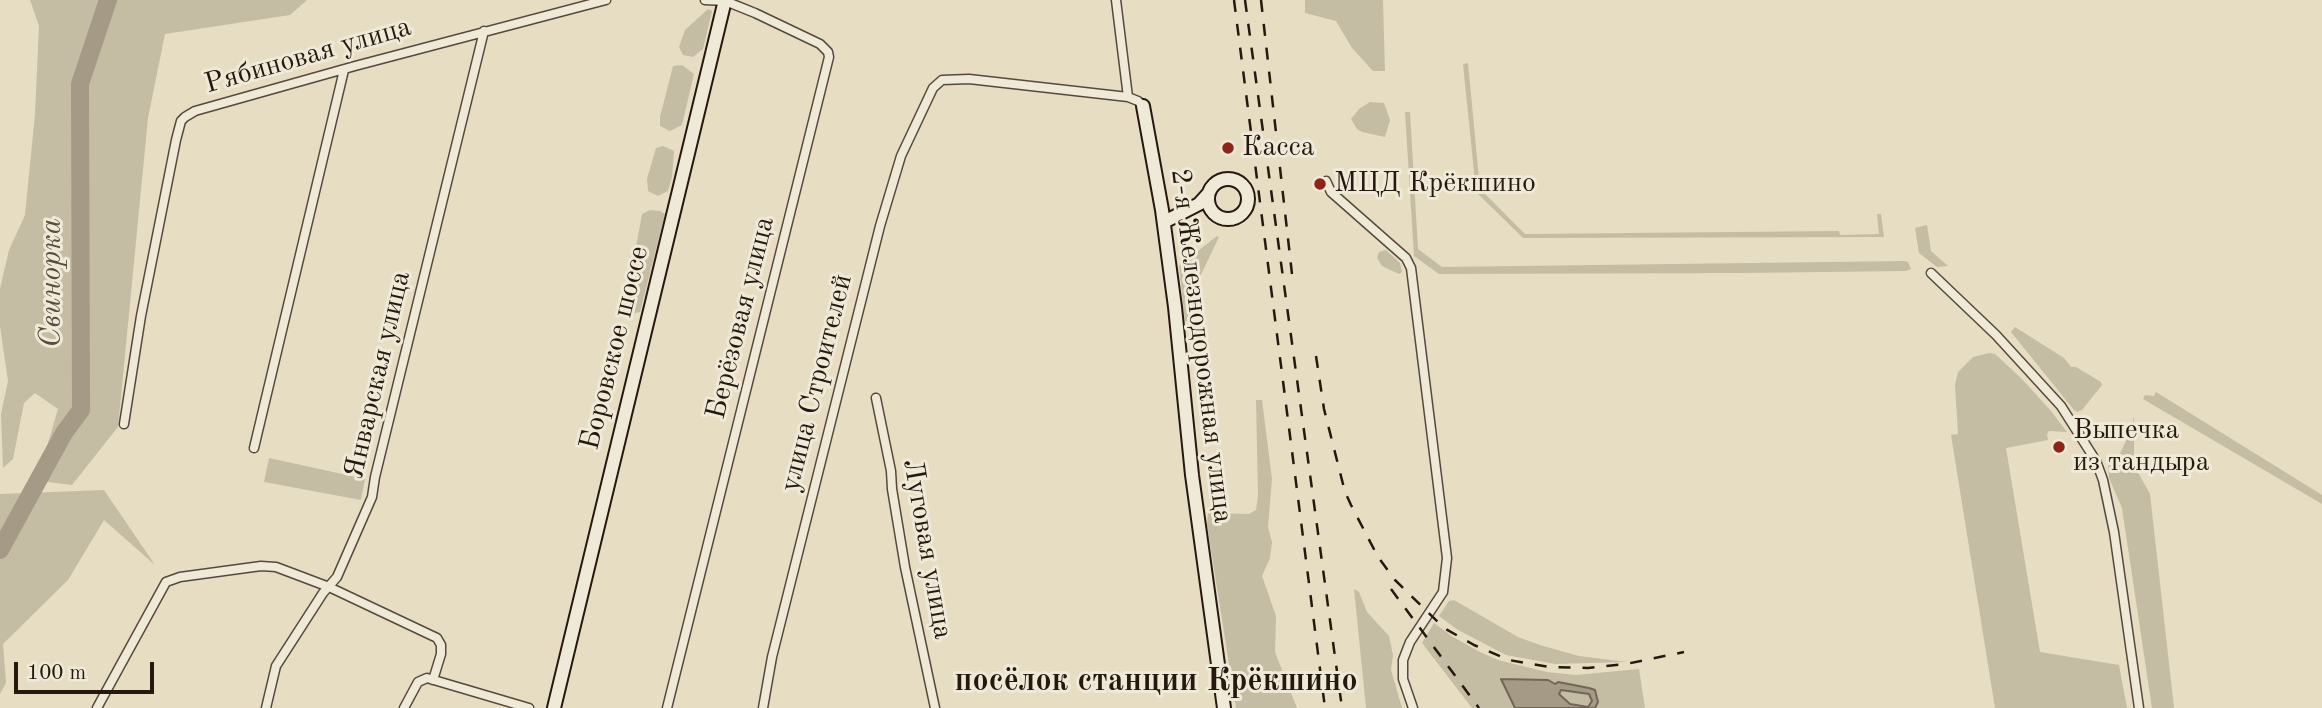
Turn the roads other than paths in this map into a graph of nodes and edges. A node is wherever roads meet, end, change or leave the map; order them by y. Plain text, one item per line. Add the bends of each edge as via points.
1 (606, 0) edge
2 (705, 0) edge
3 (1116, 0) edge
4 (725, 1) edge
5 (484, 31) junction
6 (344, 70) junction
7 (1128, 97) junction
8 (1143, 106) joint
9 (1326, 181) dead end
10 (1205, 202) dead end
11 (1164, 222) junction
12 (1931, 273) dead end
13 (876, 398) dead end
14 (124, 424) dead end
15 (254, 448) dead end
16 (329, 587) junction
17 (430, 679) junction
18 (97, 708) edge
19 (266, 708) edge
20 (404, 708) edge
21 (529, 708) edge
22 (554, 708) edge
23 (667, 708) edge
24 (764, 708) edge
25 (934, 708) edge
26 (1224, 708) edge
27 (1413, 708) edge
28 (2139, 708) edge

1 - 5 street, Рябиновая улица
2 - 4 street
3 - 7 street
4 - 22 main road, Боровское шоссе
4 - 23 street, Берёзовая улица via 820,44 829,57
5 - 6 street, Рябиновая улица
5 - 16 street, Январская улица via 372,497
6 - 14 street, Рябиновая улица via 195,111 181,121
6 - 15 street
7 - 8 street, 2-я Железнодорожная улица
7 - 24 street, улица Строителей via 969,79 942,80 933,88 904,149 880,226 772,657
8 - 11 main road, 2-я Железнодорожная улица
9 - 27 street via 1331,192 1406,258 1411,268 1447,558 1443,592 1403,660 1403,679
10 - 11 main road
11 - 26 main road, 2-я Железнодорожная улица
12 - 28 street via 2025,366 2090,448 2103,480 2114,532
13 - 25 street, Луговая улица
16 - 17 street via 437,638 441,654
16 - 18 street via 269,566 171,579
16 - 19 street, Январская улица via 276,666
17 - 20 street via 418,682
17 - 21 street

